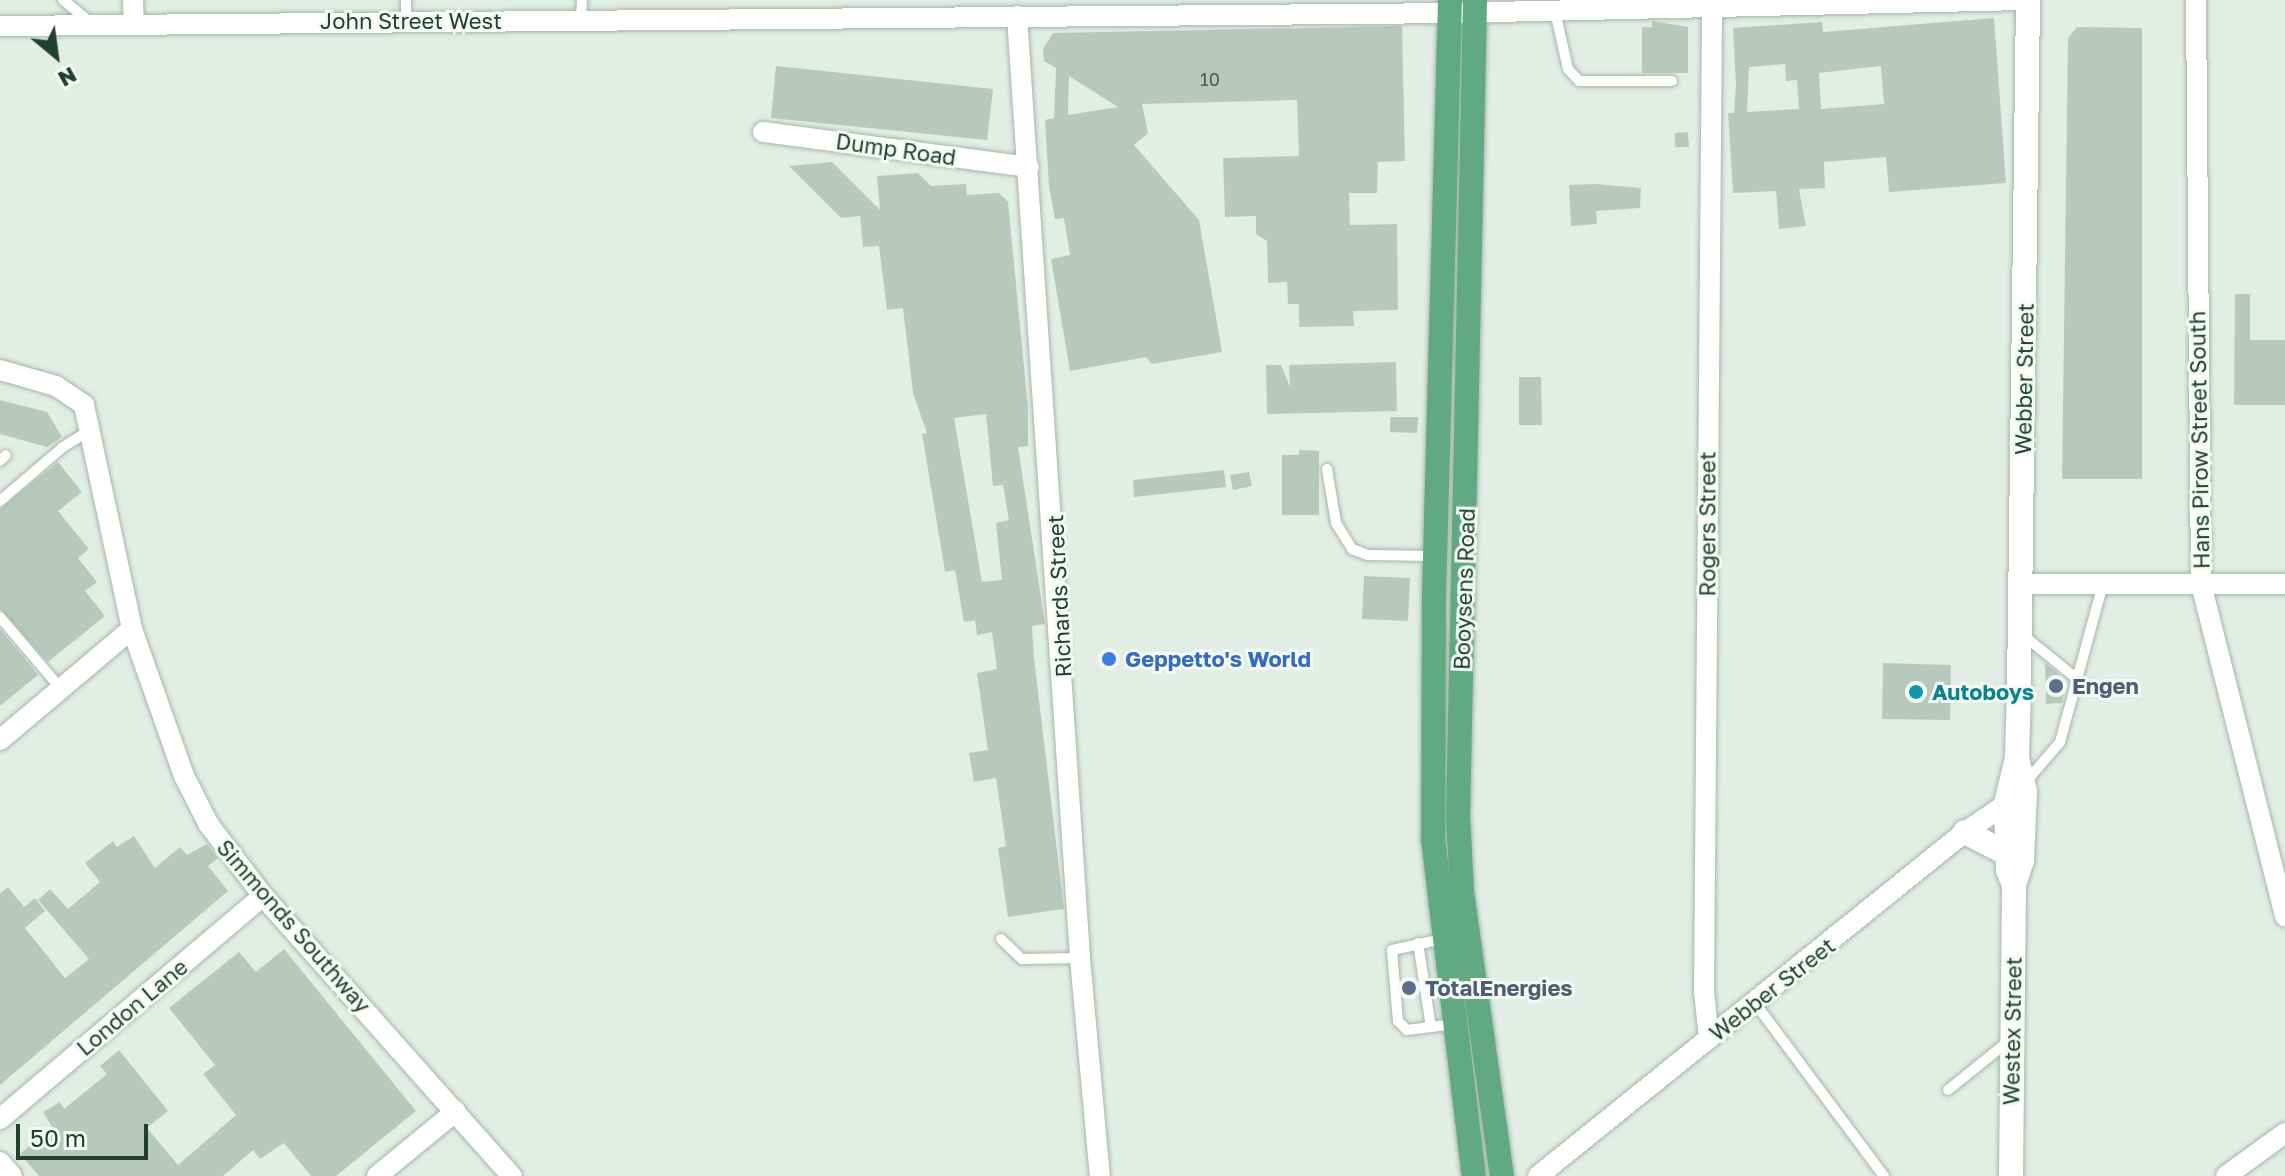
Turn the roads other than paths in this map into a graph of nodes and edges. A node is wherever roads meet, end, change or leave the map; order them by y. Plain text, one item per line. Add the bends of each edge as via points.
1 (63, 0) edge
2 (133, 0) edge
3 (2021, 0) edge
4 (2028, 0) edge
5 (2196, 0) edge
6 (1739, 4) edge
7 (1450, 6) edge
8 (1476, 6) edge
9 (1242, 7) edge
10 (855, 8) edge
11 (582, 9) edge
12 (1712, 9) junction
13 (406, 10) edge
14 (1555, 11) junction
15 (1017, 16) junction
16 (134, 23) junction
17 (91, 24) junction
18 (0, 26) edge
19 (1672, 81) dead end
20 (763, 132) dead end
21 (1029, 167) junction
22 (0, 370) edge
23 (89, 431) junction
24 (1327, 469) dead end
25 (0, 501) edge
26 (1435, 556) junction
27 (2021, 584) junction
28 (2103, 584) junction
29 (2201, 584) junction
30 (2285, 584) edge
31 (0, 617) edge
32 (132, 629) junction
33 (2020, 632) junction
34 (2077, 679) junction
35 (61, 689) junction
36 (0, 740) edge
37 (2019, 792) junction
38 (1965, 832) junction
39 (2006, 853) junction
40 (2014, 885) junction
41 (263, 896) junction
42 (2285, 917) edge
43 (1001, 939) dead end
44 (1443, 939) junction
45 (1418, 943) junction
46 (1080, 958) junction
47 (1755, 1003) junction
48 (1443, 1026) junction
49 (2011, 1038) junction
50 (1709, 1039) junction
51 (1948, 1090) dead end
52 (456, 1111) junction
53 (0, 1119) edge
54 (2285, 1133) edge
55 (0, 1162) edge
56 (1096, 1175) edge
57 (12, 1176) edge
58 (377, 1176) edge
59 (512, 1176) edge
60 (1474, 1176) edge
61 (1502, 1176) edge
62 (1538, 1176) edge
63 (1884, 1176) edge
64 (2011, 1176) edge
65 (2226, 1176) edge

1 - 17 lane
2 - 16 street
3 - 6 street, John Street West
4 - 27 street, Webber Street
5 - 29 street, Hans Pirow Street South
6 - 12 street, John Street West
7 - 8 street, John Street West
7 - 9 street, John Street West
7 - 26 main road, Booysens Road
8 - 14 street, John Street West
8 - 61 main road, Booysens Road via 1458,816 1462,892
9 - 15 street, John Street West
10 - 11 street, John Street West
10 - 15 street, John Street West
11 - 13 street, John Street West
12 - 14 street, John Street West
12 - 50 street, Rogers Street via 1704,977
13 - 16 street, John Street West
14 - 19 lane via 1568,69 1579,81
15 - 21 street, Richards Street
16 - 17 street, John Street West
17 - 18 street, John Street West
20 - 21 street, Dump Road
21 - 46 street, Richards Street
22 - 23 street, Simmonds Southway via 56,386 84,405
23 - 25 lane
23 - 32 street, Simmonds Southway
24 - 26 lane via 1336,523 1352,549 1368,555
26 - 44 main road, Booysens Road via 1433,839
27 - 28 street
27 - 33 street, Webber Street
28 - 29 street
28 - 34 lane
29 - 30 street
29 - 42 street, Hans Pirow Street South
31 - 35 lane
32 - 35 street
32 - 41 street, Simmonds Southway via 196,802
33 - 34 lane
33 - 37 street, Webber Street
34 - 37 lane via 2060,742
35 - 36 street
37 - 38 street, Webber Street
37 - 39 street, Westex Street
37 - 40 street, Westex Street via 2022,861
38 - 39 street
38 - 47 street, Webber Street
39 - 40 street, Westex Street
40 - 49 street, Westex Street
41 - 52 street, Simmonds Southway
41 - 53 street, London Lane
43 - 46 lane via 1022,959
44 - 45 lane
44 - 48 main road, Booysens Road
45 - 48 lane
45 - 48 lane via 1400,946 1389,958 1398,1021 1407,1030
46 - 56 street, Richards Street
47 - 50 street, Webber Street
47 - 63 lane
48 - 60 main road, Booysens Road
49 - 51 lane
49 - 64 street, Westex Street
50 - 62 street, Webber Street
52 - 58 street
52 - 59 street, Simmonds Southway
54 - 65 street
55 - 57 street

